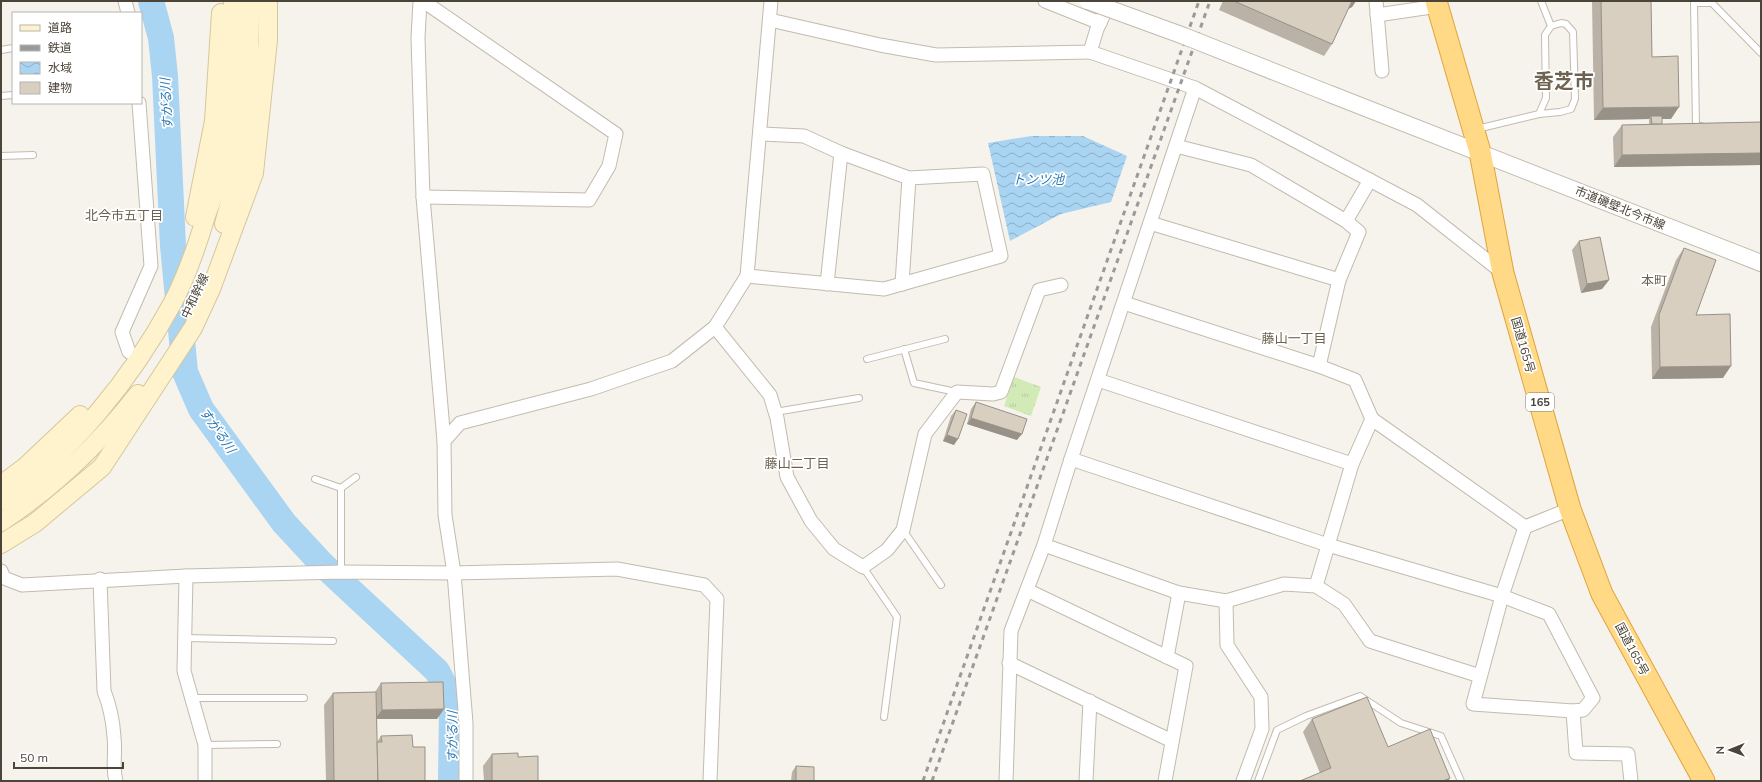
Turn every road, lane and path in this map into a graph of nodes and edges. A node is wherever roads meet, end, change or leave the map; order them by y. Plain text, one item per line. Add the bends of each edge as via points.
1 (125, 1) edge
2 (222, 1) edge
3 (233, 1) edge
4 (250, 1) edge
5 (268, 1) edge
6 (422, 1) edge
7 (771, 1) edge
8 (1045, 1) edge
9 (1088, 1) edge
10 (1110, 1) edge
11 (1376, 1) edge
12 (1541, 1) edge
13 (1711, 2) edge
14 (1437, 4) edge
15 (128, 12) edge
16 (1377, 15) junction
17 (770, 20) junction
18 (1100, 23) junction
19 (1551, 26) junction
20 (12, 48) edge
21 (1, 50) edge
22 (1090, 52) junction
23 (1761, 53) edge
24 (1382, 71) dead end
25 (1195, 88) junction
26 (12, 95) edge
27 (1, 96) edge
28 (140, 104) edge
29 (1539, 114) junction
30 (1711, 126) edge
31 (1473, 130) junction
32 (760, 134) junction
33 (1176, 146) junction
34 (1480, 152) junction
35 (841, 153) junction
36 (33, 155) dead end
37 (1, 156) edge
38 (909, 178) junction
39 (1370, 180) junction
40 (423, 197) junction
41 (1346, 221) junction
42 (1150, 223) junction
43 (1761, 264) edge
44 (1502, 272) junction
45 (747, 276) junction
46 (1339, 280) junction
47 (827, 284) junction
48 (902, 284) junction
49 (1061, 285) dead end
50 (1124, 303) junction
51 (715, 327) junction
52 (944, 339) dead end
53 (904, 350) junction
54 (129, 352) junction
55 (867, 359) dead end
56 (1319, 366) junction
57 (1098, 380) junction
58 (957, 392) junction
59 (859, 398) dead end
60 (775, 412) junction
61 (1372, 419) junction
62 (444, 441) junction
63 (1071, 459) junction
64 (1352, 464) junction
65 (356, 477) dead end
66 (315, 479) dead end
67 (1, 485) edge
68 (341, 488) junction
69 (1, 501) edge
70 (1570, 509) junction
71 (1, 522) edge
72 (1525, 527) junction
73 (903, 530) junction
74 (1, 544) edge
75 (1044, 545) junction
76 (1328, 545) junction
77 (863, 567) junction
78 (1, 571) edge
79 (341, 572) junction
80 (454, 573) junction
81 (186, 576) junction
82 (100, 579) junction
83 (941, 585) dead end
84 (1316, 586) junction
85 (1027, 590) junction
86 (1179, 593) junction
87 (1502, 596) junction
88 (1226, 601) junction
89 (185, 638) junction
90 (333, 640) dead end
91 (1167, 657) junction
92 (1009, 663) junction
93 (1480, 676) junction
94 (191, 698) junction
95 (304, 698) dead end
96 (1090, 701) junction
97 (1573, 711) junction
98 (884, 717) dead end
99 (1172, 741) junction
100 (277, 744) dead end
101 (205, 745) junction
102 (116, 781) edge
103 (205, 781) edge
104 (466, 781) edge
105 (710, 781) edge
106 (1006, 781) edge
107 (1086, 781) edge
108 (1165, 781) edge
109 (1243, 781) edge
110 (1258, 781) edge
111 (1460, 781) edge
112 (1631, 781) edge
113 (1704, 781) edge

1 - 15 street
2 - 54 main road via 214,121 198,207 180,264 157,308
3 - 69 main road, 中和幹線 via 229,106 218,179 196,248 172,303 134,365 100,411 57,456
4 - 71 main road, 中和幹線 via 247,109 235,187 213,257 188,314 148,380 115,424 71,469
5 - 74 main road via 268,40 254,173 211,290 194,328 102,467 35,523
6 - 40 street via 418,38
6 - 40 street via 616,134 609,166 589,200
7 - 17 street
8 - 18 street
9 - 34 street, 市道磯壁北今市線, bridge
10 - 18 street
11 - 16 street
12 - 19 lane
13 - 23 lane
13 - 30 lane via 1694,3 1696,126
14 - 16 street
14 - 31 highway, 国道165号 / 165
16 - 24 street
17 - 22 street via 936,55
17 - 32 street
18 - 22 street
19 - 29 lane via 1545,34 1546,98
19 - 29 lane via 1566,24 1573,32 1574,99 1571,109
20 - 21 lane
22 - 25 street
25 - 33 street
25 - 39 street
26 - 27 lane
28 - 54 street via 150,266 122,332
29 - 31 lane
31 - 34 highway, 国道165号 / 165
32 - 35 street via 804,136
32 - 45 street
33 - 41 street via 1251,165
33 - 42 street
34 - 43 street, 市道磯壁北今市線
34 - 44 highway, 国道165号 / 165
35 - 38 street
35 - 47 street
36 - 37 lane
38 - 48 street
38 - 48 street via 983,174 1001,256
39 - 41 street
39 - 44 street via 1417,204
40 - 62 street
41 - 46 street via 1359,232
42 - 46 street
42 - 50 street
44 - 70 highway, 国道165号 / 165
45 - 47 street
45 - 51 street
46 - 56 street
47 - 48 street via 884,288
49 - 58 street via 1039,290 1001,392
50 - 56 street
50 - 57 street
51 - 60 street via 770,395
51 - 62 street via 672,360 591,389 460,423
52 - 53 lane
53 - 55 lane
53 - 58 lane via 914,382
54 - 67 main road via 85,411 25,468
56 - 61 street via 1355,380
57 - 63 street
57 - 64 street
58 - 73 street via 925,434
59 - 60 lane
60 - 77 street via 787,477 812,522 834,549
61 - 64 street
61 - 72 street
62 - 80 street via 446,515
63 - 75 street
63 - 76 street
64 - 76 street
65 - 68 lane
66 - 68 lane
68 - 79 lane
70 - 72 street
70 - 113 highway, 国道165号 / 165 via 1602,594
72 - 87 street
73 - 77 street via 887,550
73 - 83 lane
75 - 85 street
75 - 86 street
76 - 84 street
76 - 87 street
77 - 98 lane via 897,617
78 - 82 street via 4,578 22,585
79 - 80 street
79 - 81 street
80 - 104 street via 466,723
80 - 105 street via 617,569 704,585 717,599
81 - 82 street
81 - 89 street
82 - 102 street via 104,691 114,737
84 - 88 street via 1284,584
84 - 93 street via 1344,604 1370,641
85 - 91 street
85 - 92 street via 1011,631
86 - 88 street
86 - 91 street
87 - 93 street
87 - 97 street via 1549,614 1593,698 1583,710
88 - 109 street via 1227,644 1261,697 1262,729
89 - 90 lane
89 - 94 street via 184,671
91 - 99 street via 1186,666
92 - 96 street
92 - 106 street
93 - 97 street via 1473,704
94 - 95 lane
94 - 101 street
96 - 99 street
96 - 107 street
97 - 112 street via 1576,753 1628,754
99 - 108 street
100 - 101 lane
101 - 103 street
110 - 111 lane via 1276,730 1360,696 1401,723 1441,736

